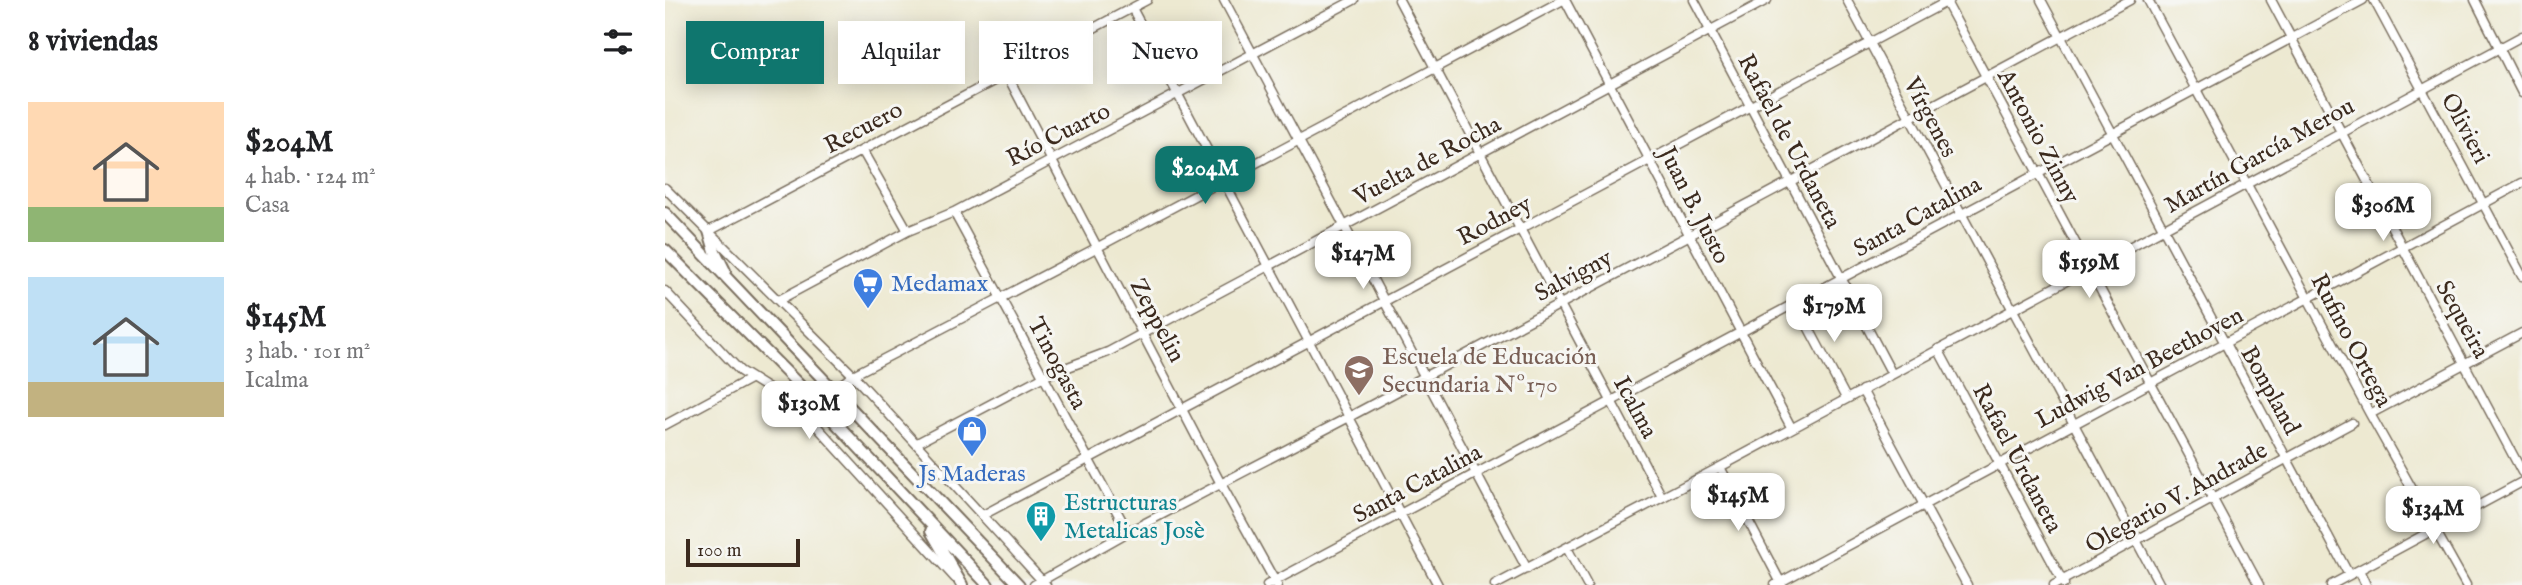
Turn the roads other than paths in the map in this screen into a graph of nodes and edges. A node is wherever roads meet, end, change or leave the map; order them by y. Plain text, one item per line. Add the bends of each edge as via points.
1 (1147, 0) edge
2 (1224, 0) edge
3 (1354, 0) edge
4 (1399, 0) edge
5 (1564, 0) edge
6 (1694, 0) edge
7 (1767, 0) edge
8 (1847, 0) edge
9 (2041, 0) edge
10 (2130, 0) edge
11 (2148, 0) edge
12 (2271, 0) edge
13 (2363, 0) edge
14 (2374, 0) edge
15 (2475, 0) edge
16 (1947, 1) edge
17 (1132, 8) junction
18 (1093, 28) edge
19 (1710, 30) junction
20 (2522, 36) edge
21 (2060, 37) junction
22 (2293, 40) junction
23 (1869, 42) junction
24 (2498, 48) junction
25 (1254, 54) junction
26 (1434, 67) junction
27 (1985, 77) junction
28 (985, 84) edge
29 (1012, 84) edge
30 (1611, 84) junction
31 (2423, 89) junction
32 (2195, 90) junction
33 (2522, 93) edge
34 (1178, 94) junction
35 (1750, 106) junction
36 (1910, 117) junction
37 (2342, 131) junction
38 (2112, 134) junction
39 (1298, 140) junction
40 (862, 150) junction
41 (1481, 153) junction
42 (1650, 159) junction
43 (1051, 160) junction
44 (2037, 173) junction
45 (1224, 180) junction
46 (1790, 182) junction
47 (2522, 183) edge
48 (2246, 184) junction
49 (665, 188) edge
50 (2484, 203) junction
51 (954, 212) junction
52 (665, 213) edge
53 (1962, 213) junction
54 (1345, 225) junction
55 (1520, 229) junction
56 (2163, 230) junction
57 (709, 231) junction
58 (908, 231) junction
59 (1688, 235) junction
60 (1098, 247) junction
61 (2401, 247) junction
62 (665, 250) edge
63 (1268, 267) junction
64 (2088, 269) junction
65 (2522, 276) edge
66 (1841, 280) junction
67 (733, 285) junction
68 (665, 291) edge
69 (1000, 297) junction
70 (2307, 298) junction
71 (779, 300) junction
72 (1384, 300) junction
73 (1796, 303) junction
74 (1560, 304) junction
75 (2013, 309) junction
76 (1142, 333) junction
77 (1739, 333) junction
78 (2522, 333) edge
79 (1309, 341) junction
80 (2224, 344) junction
81 (1938, 349) junction
82 (2465, 362) junction
83 (1892, 374) junction
84 (853, 375) junction
85 (1044, 376) junction
86 (1424, 376) junction
87 (750, 379) junction
88 (2150, 384) junction
89 (1862, 390) junction
90 (833, 391) junction
91 (1846, 398) junction
92 (1611, 401) junction
93 (820, 406) junction
94 (1183, 409) junction
95 (2370, 414) junction
96 (1349, 417) junction
97 (2352, 423) dead end
98 (2074, 424) junction
99 (665, 425) edge
100 (1791, 427) junction
101 (917, 443) junction
102 (2287, 459) junction
103 (1087, 460) junction
104 (1999, 464) junction
105 (1720, 467) junction
106 (2522, 472) edge
107 (1476, 473) junction
108 (2522, 482) edge
109 (1221, 484) junction
110 (1662, 497) junction
111 (2213, 500) junction
112 (1923, 505) junction
113 (921, 514) junction
114 (983, 515) junction
115 (1401, 515) junction
116 (2434, 530) junction
117 (1128, 532) junction
118 (2137, 541) junction
119 (1567, 548) junction
120 (1527, 569) junction
121 (2359, 570) junction
122 (2349, 575) junction
123 (1041, 584) edge
124 (1273, 584) edge
125 (1779, 584) edge
126 (2060, 584) edge
127 (962, 585) edge
128 (988, 585) edge
129 (1019, 585) edge
130 (1438, 585) edge
131 (1495, 585) edge
132 (1587, 585) edge
133 (1967, 585) edge
134 (2160, 585) edge
135 (2259, 585) edge
136 (2331, 585) edge
137 (2367, 585) edge
138 (2466, 585) edge

1 - 17 street, Recuero
2 - 25 street
3 - 25 street, Río Cuarto
4 - 26 street, Icalma
5 - 26 street
5 - 30 street, Juan B. Justo
6 - 19 street, Rafael de Urdaneta
7 - 19 street, Vuelta de Rocha
8 - 23 street, Vírgenes
9 - 21 street, Bonpland
10 - 21 street, Salvigny
11 - 32 street, Rufino Ortega
12 - 22 street, Sequeira
13 - 22 street, Santa Catalina
14 - 31 street, Olivieri
15 - 24 street
16 - 23 street, Rodney
16 - 27 street, Antonio Zinny
17 - 18 street, Recuero
17 - 34 street
19 - 30 street, Vuelta de Rocha
19 - 35 street, Rafael de Urdaneta
20 - 24 street, Martín García Merou
21 - 27 street, Salvigny
21 - 38 street, Bonpland
22 - 32 street, Santa Catalina
22 - 37 street, Sequeira
23 - 35 street, Rodney
23 - 36 street, Vírgenes
24 - 31 street, Martín García Merou
24 - 33 street
25 - 34 street, Río Cuarto
25 - 39 street
26 - 39 street
26 - 41 street, Icalma
27 - 36 street, Salvigny
27 - 44 street, Antonio Zinny
28 - 40 street, Recuero
29 - 43 street, Zeppelin
30 - 41 street, Vuelta de Rocha
30 - 42 street, Juan B. Justo
31 - 37 street, Martín García Merou
31 - 50 street, Olivieri
32 - 38 street, Santa Catalina
32 - 48 street, Rufino Ortega
34 - 43 street, Río Cuarto
34 - 45 street
35 - 42 street, Rodney
35 - 46 street, Rafael de Urdaneta
36 - 46 street, Salvigny
36 - 53 street, Vírgenes
37 - 48 street, Martín García Merou
37 - 61 street, Sequeira
38 - 44 street, Santa Catalina
38 - 56 street, Bonpland
39 - 45 street
39 - 54 street
40 - 57 street, Recuero
40 - 58 street
41 - 54 street, Vuelta de Rocha
41 - 55 street, Icalma
42 - 55 street, Rodney
42 - 59 street, Juan B. Justo
43 - 51 street, Río Cuarto
43 - 60 street, Zeppelin
44 - 53 street, Santa Catalina
44 - 64 street, Antonio Zinny
45 - 60 street
45 - 63 street
46 - 59 street, Salvigny
46 - 66 street, Rafael de Urdaneta
47 - 50 street, Ludwig Van Beethoven
48 - 56 street, Martín García Merou
48 - 70 street, Rufino Ortega
49 - 57 street
50 - 61 street, Ludwig Van Beethoven
50 - 65 street, Olivieri
51 - 58 street, Río Cuarto
51 - 69 street, Tinogasta
52 - 67 highway
53 - 66 street, Santa Catalina
53 - 75 street, Vírgenes
54 - 63 street, Vuelta de Rocha
54 - 72 street
55 - 72 street, Rodney
55 - 74 street, Icalma
56 - 64 street, Martín García Merou
56 - 80 street, Bonpland
57 - 67 highway
57 - 71 street
58 - 71 street, Río Cuarto
59 - 74 street, Salvigny
59 - 77 street, Juan B. Justo
60 - 69 street
60 - 76 street, Zeppelin
61 - 70 street, Ludwig Van Beethoven
61 - 82 street, Sequeira
62 - 93 highway
63 - 76 street, Vuelta de Rocha
63 - 79 street
64 - 75 street, Martín García Merou
64 - 88 street, Antonio Zinny
66 - 73 street, Santa Catalina
66 - 83 street, Rafael de Urdaneta
67 - 90 highway
68 - 87 street
69 - 84 street
69 - 85 street, Tinogasta
70 - 80 street, Ludwig Van Beethoven
70 - 95 street, Rufino Ortega
71 - 84 street
72 - 79 street, Rodney
72 - 86 street
73 - 77 street, Santa Catalina
73 - 91 street
74 - 86 street, Salvigny
74 - 92 street, Icalma
75 - 81 street, Martín García Merou
75 - 98 street, Vírgenes
76 - 85 street, Vuelta de Rocha via 1108,352
76 - 94 street, Zeppelin
77 - 92 street, Santa Catalina
77 - 100 street, Juan B. Justo
78 - 82 street
79 - 94 street, Rodney
79 - 96 street
80 - 88 street, Ludwig Van Beethoven
80 - 102 street, Bonpland
81 - 83 street, Martín García Merou
81 - 104 street, Rafael Urdaneta
82 - 95 street
82 - 106 street, Sequeira
83 - 89 street, Martín García Merou
84 - 90 street
84 - 101 street
85 - 101 street, Vuelta de Rocha
85 - 103 street, Tinogasta
86 - 96 street, Salvigny
86 - 107 street
87 - 99 street
87 - 127 street via 812,421
88 - 98 street, Ludwig Van Beethoven
88 - 111 street, Antonio Zinny
89 - 91 street, Martín García Merou
89 - 112 street
90 - 93 street
90 - 129 highway
91 - 100 street, Martín García Merou
92 - 107 street, Santa Catalina
92 - 110 street, Icalma
93 - 113 highway
94 - 103 street, Rodney
94 - 109 street, Zeppelin
95 - 116 street, Rufino Ortega
96 - 109 street, Salvigny
96 - 115 street
97 - 102 street, Olegario V. Andrade
98 - 104 street, Ludwig Van Beethoven
98 - 118 street, Vírgenes
100 - 105 street, Martín García Merou
101 - 114 street
102 - 111 street, Olegario V. Andrade
102 - 122 street, Bonpland
103 - 114 street, Rodney
103 - 117 street, Tinogasta
104 - 112 street, Ludwig Van Beethoven
104 - 126 street, Rafael Urdaneta
105 - 110 street, Martín García Merou
105 - 125 street
107 - 115 street, Santa Catalina
107 - 120 street
108 - 116 street
109 - 117 street, Salvigny
109 - 124 street, Zeppelin
110 - 119 street, Martín García Merou
111 - 118 street, Olegario V. Andrade
111 - 135 street, Antonio Zinny
112 - 125 street, Ludwig Van Beethoven
112 - 133 street
113 - 127 highway
113 - 128 highway
114 - 123 street
115 - 124 street, Santa Catalina
115 - 130 street
116 - 121 street
116 - 138 street, Rufino Ortega
117 - 123 street, Salvigny
118 - 126 street, Olegario V. Andrade
118 - 134 street, Vírgenes
119 - 120 street, Martín García Merou
119 - 132 street
120 - 131 street, Martín García Merou
121 - 122 street
121 - 137 street
122 - 136 street

